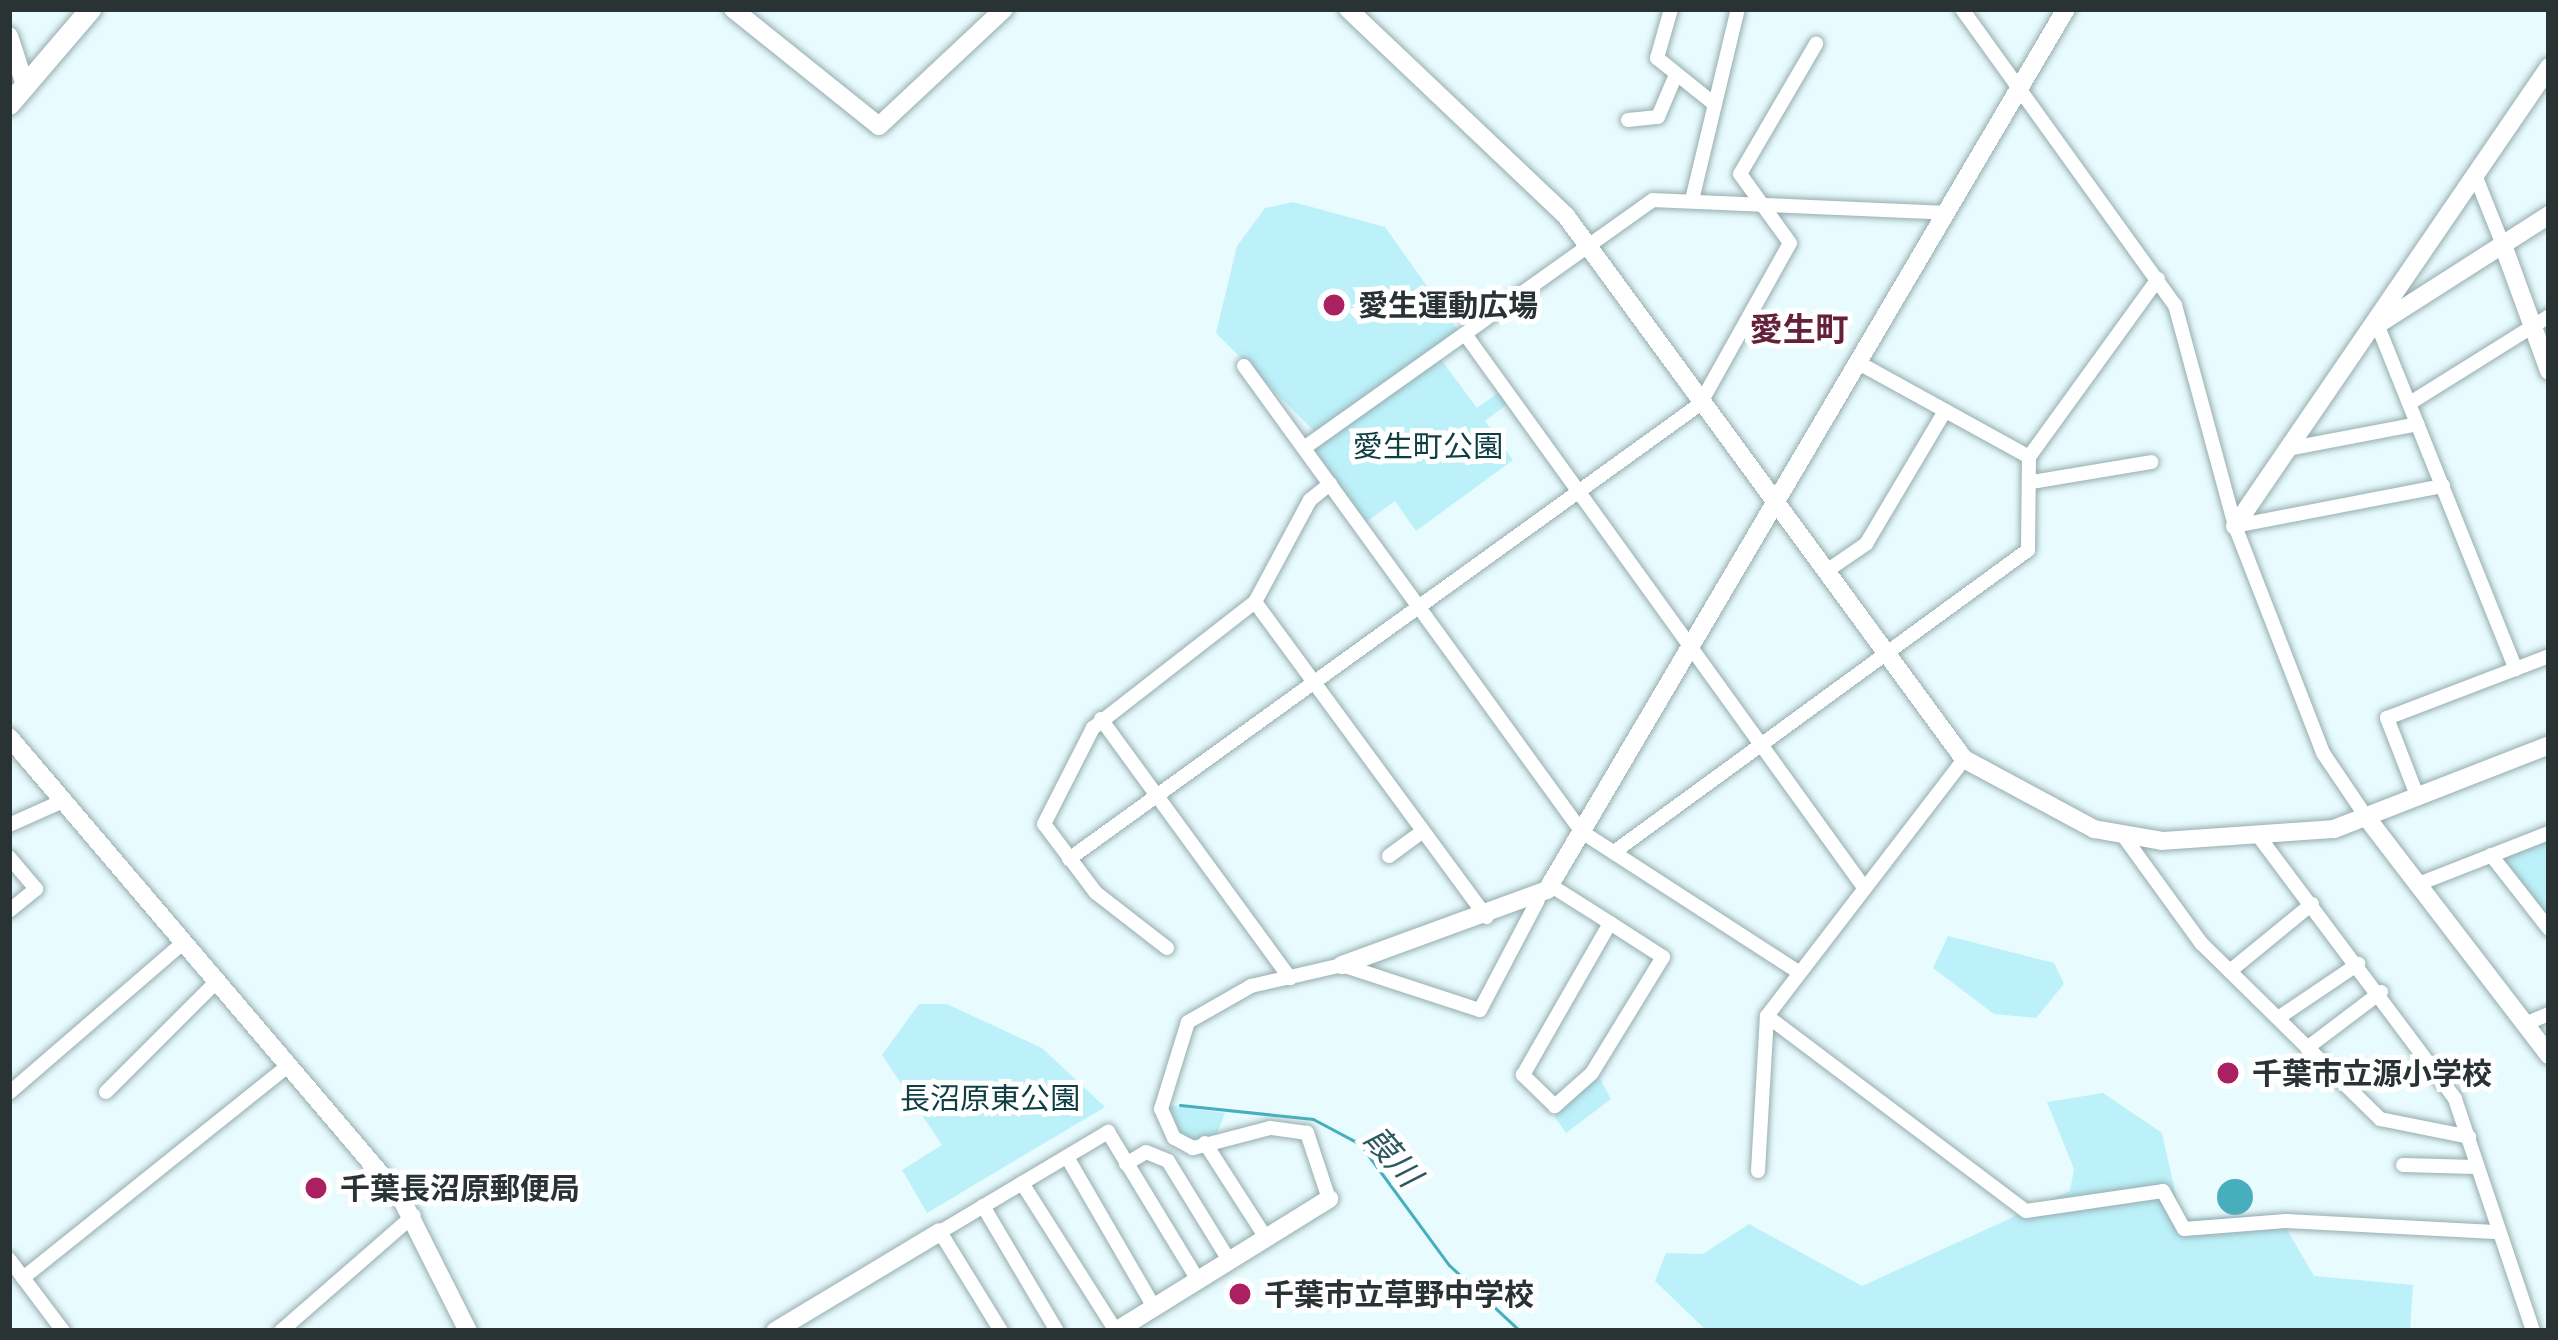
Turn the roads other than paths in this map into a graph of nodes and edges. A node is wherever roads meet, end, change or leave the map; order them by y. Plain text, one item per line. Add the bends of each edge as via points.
1 (90, 9) edge
2 (733, 9) edge
3 (1004, 9) edge
4 (1348, 9) edge
5 (1671, 9) edge
6 (1738, 9) edge
7 (1961, 9) edge
8 (2066, 9) edge
9 (9, 37) edge
10 (1816, 44) dead end
11 (2549, 68) edge
12 (1675, 76) junction
13 (25, 85) junction
14 (2018, 90) junction
15 (9, 104) edge
16 (1713, 104) junction
17 (1628, 120) dead end
18 (2475, 175) junction
19 (1692, 200) junction
20 (1762, 203) junction
21 (1947, 213) junction
22 (2549, 215) edge
23 (2503, 244) junction
24 (1588, 247) junction
25 (2158, 279) junction
26 (2549, 316) edge
27 (2373, 327) junction
28 (2531, 327) junction
29 (1465, 334) junction
30 (1857, 362) junction
31 (1244, 366) dead end
32 (2549, 371) edge
33 (2410, 403) junction
34 (1700, 404) junction
35 (1945, 411) junction
36 (2418, 424) junction
37 (1304, 448) junction
38 (2287, 449) junction
39 (2029, 457) junction
40 (2151, 462) dead end
41 (2032, 482) junction
42 (1330, 484) junction
43 (2443, 486) junction
44 (1578, 493) junction
45 (1776, 504) junction
46 (2235, 526) junction
47 (1825, 572) junction
48 (1255, 602) junction
49 (1419, 608) junction
50 (1692, 647) junction
51 (1885, 656) junction
52 (2549, 656) edge
53 (2516, 669) junction
54 (1316, 682) junction
55 (1101, 719) junction
56 (9, 737) edge
57 (1762, 744) junction
58 (2549, 746) edge
59 (1964, 759) junction
60 (1158, 797) junction
61 (2418, 798) junction
62 (63, 801) junction
63 (2367, 818) junction
64 (9, 825) edge
65 (1423, 831) junction
66 (1582, 832) junction
67 (2549, 832) edge
68 (2125, 838) junction
69 (2260, 838) junction
70 (1614, 852) junction
71 (2491, 855) junction
72 (1389, 856) dead end
73 (9, 857) edge
74 (1069, 859) junction
75 (2416, 885) junction
76 (1863, 886) junction
77 (1544, 892) junction
78 (2312, 904) junction
79 (9, 911) edge
80 (1486, 916) junction
81 (1610, 923) junction
82 (2549, 929) edge
83 (183, 943) junction
84 (1167, 948) dead end
85 (2358, 964) junction
86 (1342, 965) junction
87 (1794, 969) junction
88 (2230, 971) junction
89 (1290, 978) junction
90 (216, 982) junction
91 (2381, 992) junction
92 (2549, 1014) edge
93 (1767, 1016) junction
94 (2283, 1022) junction
95 (2525, 1024) junction
96 (2307, 1048) junction
97 (2549, 1055) edge
98 (288, 1066) junction
99 (106, 1092) dead end
100 (9, 1093) edge
101 (2469, 1137) junction
102 (1205, 1144) junction
103 (1067, 1157) junction
104 (1126, 1164) junction
105 (2403, 1165) dead end
106 (2476, 1167) junction
107 (1758, 1171) dead end
108 (1022, 1183) junction
109 (1329, 1199) joint
110 (983, 1207) junction
111 (413, 1215) junction
112 (940, 1232) junction
113 (2495, 1232) junction
114 (1266, 1238) junction
115 (9, 1258) edge
116 (1229, 1260) junction
117 (23, 1278) junction
118 (1198, 1280) junction
119 (1154, 1307) junction
120 (779, 1330) edge
121 (63, 1331) edge
122 (280, 1331) edge
123 (468, 1331) edge
124 (1000, 1331) edge
125 (1057, 1331) edge
126 (1116, 1331) edge
127 (2533, 1331) edge

1 - 13 main road
2 - 3 street via 879,126
4 - 24 street
5 - 12 street via 1657,58
6 - 16 street
7 - 14 street
8 - 14 street
9 - 13 street
10 - 20 street via 1740,174
11 - 18 street
12 - 16 street
12 - 17 street via 1658,117
13 - 15 main road
14 - 21 street
14 - 25 street
16 - 19 street
18 - 23 street
18 - 27 street
19 - 20 street
19 - 24 street via 1654,200
20 - 21 street
20 - 34 street via 1790,243
21 - 30 street
22 - 23 street
23 - 27 street
23 - 28 street
24 - 29 street
24 - 34 street
25 - 39 street
25 - 46 street
26 - 28 street
27 - 33 street
27 - 38 street
28 - 32 street
28 - 33 street
29 - 37 street
29 - 44 street
30 - 35 street
30 - 45 street
31 - 37 street
33 - 36 street
34 - 44 street
34 - 45 street
35 - 39 street
35 - 47 street via 1866,544
36 - 38 street
36 - 43 street
37 - 42 street
38 - 46 street
39 - 41 street
40 - 41 street
41 - 51 street via 2027,550
42 - 48 street via 1310,500
42 - 49 street
43 - 46 street
43 - 53 street
44 - 49 street
44 - 50 street
45 - 47 street
45 - 50 street
46 - 63 street via 2323,753
47 - 51 street
48 - 54 street
48 - 55 street
49 - 54 street
49 - 66 street
50 - 57 street
50 - 66 street
51 - 57 street
51 - 59 street
52 - 53 street
53 - 61 street via 2387,718
54 - 60 street
54 - 65 street
55 - 60 street
55 - 74 street via 1044,824
56 - 62 street
57 - 70 street
57 - 76 street
58 - 61 street
59 - 68 street
59 - 76 street
60 - 74 street
60 - 89 street
61 - 63 street
62 - 64 street
62 - 83 street
63 - 69 street
63 - 75 street
65 - 72 street
65 - 80 street
66 - 70 street
66 - 77 street
67 - 71 street
68 - 69 street
68 - 88 street
69 - 78 street
70 - 87 street
71 - 75 street
71 - 82 street
73 - 79 street via 36,889
74 - 84 street
75 - 95 street
76 - 87 street
77 - 80 street
77 - 81 street
77 - 86 street via 1480,1010
78 - 85 street
78 - 88 street
80 - 86 street
81 - 81 street via 1523,1076 1555,1106 1592,1073 1663,957
83 - 90 street
83 - 100 street
85 - 91 street
85 - 94 street
86 - 89 street
87 - 93 street
88 - 94 street
89 - 102 street via 1250,986 1178,1036 1163,1123 1174,1138
90 - 98 street
90 - 99 street
91 - 96 street
91 - 101 street
92 - 95 street
93 - 107 street
93 - 113 street via 2026,1211 2163,1191 2184,1229 2286,1221
94 - 96 street
95 - 97 street
96 - 101 street via 2380,1119
98 - 111 street
98 - 117 street
101 - 106 street
102 - 109 street via 1270,1128 1306,1133
102 - 114 street
103 - 104 street via 1108,1132
103 - 108 street
103 - 119 street
104 - 116 street via 1146,1152 1168,1161
104 - 118 street
105 - 106 street
106 - 113 street
108 - 110 street
108 - 126 street
109 - 114 street
110 - 112 street
110 - 125 street
111 - 122 street
111 - 123 street
112 - 120 street
112 - 124 street
113 - 127 street
114 - 116 street
115 - 117 street
116 - 118 street
117 - 121 street
118 - 119 street
119 - 126 street

